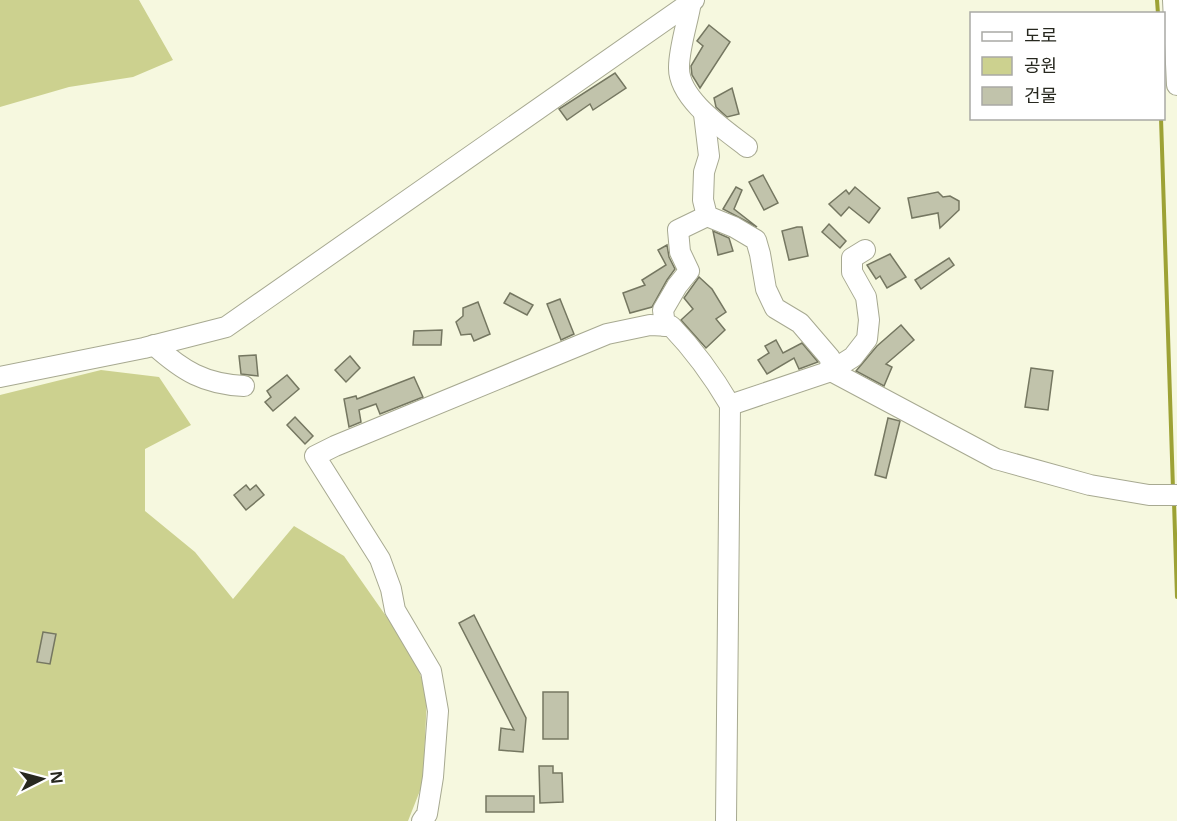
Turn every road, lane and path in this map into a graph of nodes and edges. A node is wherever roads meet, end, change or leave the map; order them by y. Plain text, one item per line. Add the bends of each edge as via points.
1 (1173, 0) edge
2 (693, 1) edge
3 (1177, 85) edge
4 (704, 114) junction
5 (747, 147) dead end
6 (707, 216) junction
7 (865, 250) dead end
8 (665, 326) junction
9 (154, 345) junction
10 (831, 371) junction
11 (0, 376) edge
12 (244, 386) dead end
13 (730, 405) junction
14 (1169, 495) edge
15 (422, 821) edge
16 (726, 821) edge

1 - 3 street
2 - 4 street via 678,68 684,87
2 - 9 street via 226,327
4 - 5 street
4 - 6 street via 709,156 703,200
6 - 8 street via 678,230 680,252 689,271 663,310
6 - 10 street via 756,240 765,289 775,308 800,323 830,358
7 - 10 street via 852,258 852,272 866,297 867,339 854,357
8 - 13 street via 671,326 694,351
8 - 15 street via 650,325 607,334 315,456 380,559 395,610 431,671 438,711 433,777 427,814
9 - 11 street
9 - 12 street via 195,376 222,385
10 - 13 street
10 - 14 street via 996,459 1090,485
13 - 16 street

